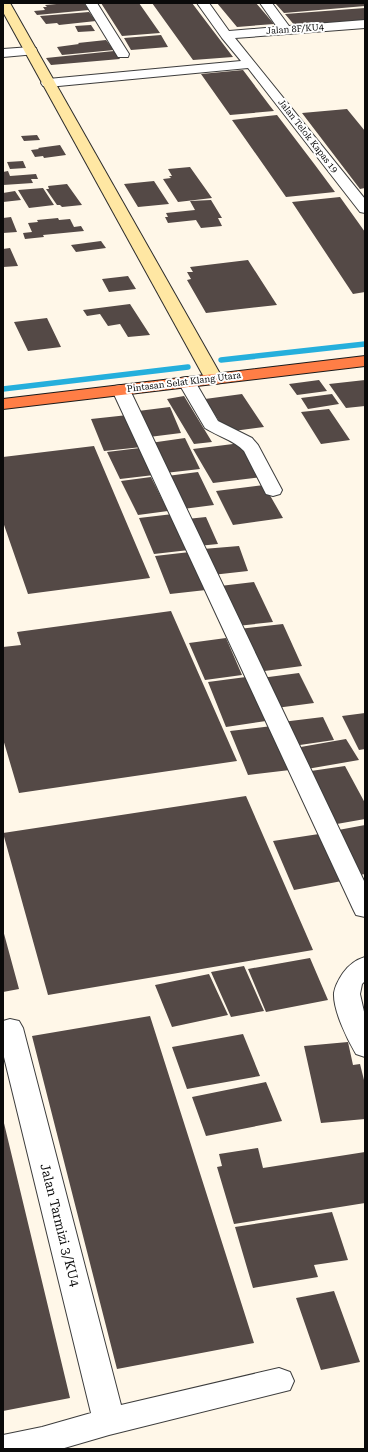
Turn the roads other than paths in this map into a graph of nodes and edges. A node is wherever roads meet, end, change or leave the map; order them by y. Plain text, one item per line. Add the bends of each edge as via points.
1 (4, 3) edge
2 (91, 3) edge
3 (203, 3) edge
4 (266, 3) edge
5 (7, 17) edge
6 (365, 24) edge
7 (285, 30) junction
8 (226, 35) junction
9 (31, 51) junction
10 (3, 53) edge
11 (123, 54) dead end
12 (251, 64) junction
13 (48, 83) junction
14 (365, 209) edge
15 (365, 361) edge
16 (214, 378) junction
17 (187, 382) junction
18 (120, 390) junction
19 (3, 404) edge
20 (273, 490) dead end
21 (365, 909) edge
22 (365, 966) edge
23 (10, 1028) dead end
24 (365, 1047) edge
25 (279, 1381) dead end
26 (109, 1421) junction
27 (43, 1445) edge
28 (3, 1449) edge

1 - 5 street
2 - 11 street
3 - 8 street, Jalan Telok Kapas 19
4 - 7 street
5 - 9 street
6 - 7 street, Jalan 8F/KU4
7 - 8 street, Jalan 8F/KU4
8 - 12 street, Jalan Telok Kapas 19
9 - 10 street
9 - 13 street
12 - 13 street
12 - 14 street, Jalan Telok Kapas 19
13 - 16 street
15 - 16 highway, Pintasan Selat Klang Utara
16 - 17 highway, Pintasan Selat Klang Utara
17 - 18 highway, Pintasan Selat Klang Utara
17 - 20 street via 211,424 246,442 252,449
18 - 19 highway, Pintasan Selat Klang Utara
18 - 21 street
22 - 24 street via 355,974 347,988 348,1005
23 - 26 street, Jalan Tarmizi 3/KU4
25 - 26 street
26 - 27 street
27 - 28 street

